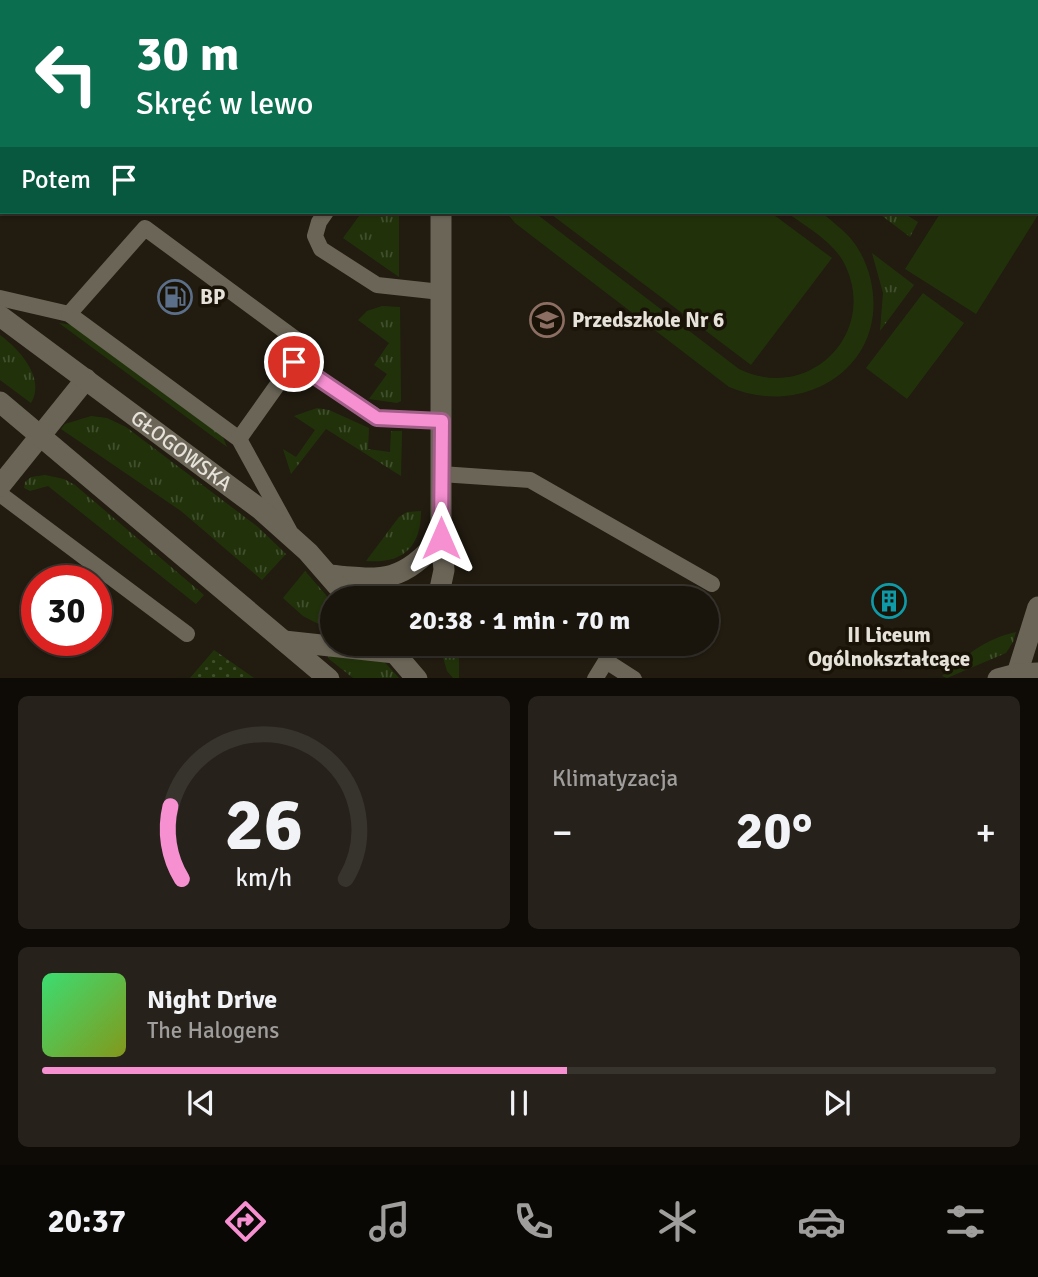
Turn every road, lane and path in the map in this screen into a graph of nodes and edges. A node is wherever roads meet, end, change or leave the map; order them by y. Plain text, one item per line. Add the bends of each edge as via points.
1 (325, 214) edge
2 (441, 214) edge
3 (441, 292) junction
4 (0, 298) edge
5 (69, 314) junction
6 (0, 316) edge
7 (294, 362) junction
8 (86, 379) junction
9 (0, 402) edge
10 (442, 421) junction
11 (40, 436) junction
12 (239, 439) junction
13 (441, 474) junction
14 (0, 486) edge
15 (0, 494) edge
16 (294, 538) junction
17 (441, 538) junction
18 (329, 575) junction
19 (712, 584) dead end
20 (338, 586) edge
21 (441, 586) edge
22 (1038, 607) edge
23 (187, 634) dead end
24 (284, 641) junction
25 (320, 643) edge
26 (402, 656) edge
27 (1018, 675) edge
28 (329, 678) edge
29 (417, 678) edge
30 (595, 678) edge
31 (635, 678) edge

1 - 3 lane via 315,236 321,248 377,285
2 - 3 main road
3 - 10 main road
4 - 5 lane
5 - 7 lane via 145,228 305,346
5 - 12 lane
6 - 8 main road, GŁOGOWSKA
7 - 10 lane via 377,418
7 - 12 lane
8 - 11 main road
8 - 16 main road, GŁOGOWSKA
9 - 11 main road
10 - 13 main road
11 - 14 main road
11 - 24 main road
12 - 16 lane
13 - 17 main road
13 - 19 lane via 530,480
15 - 23 lane
16 - 18 main road, GŁOGOWSKA
17 - 18 main road via 421,561 386,578
17 - 21 main road
18 - 20 main road, GŁOGOWSKA
22 - 27 main road
24 - 25 main road
24 - 28 main road
26 - 29 main road
30 - 31 lane via 606,661

